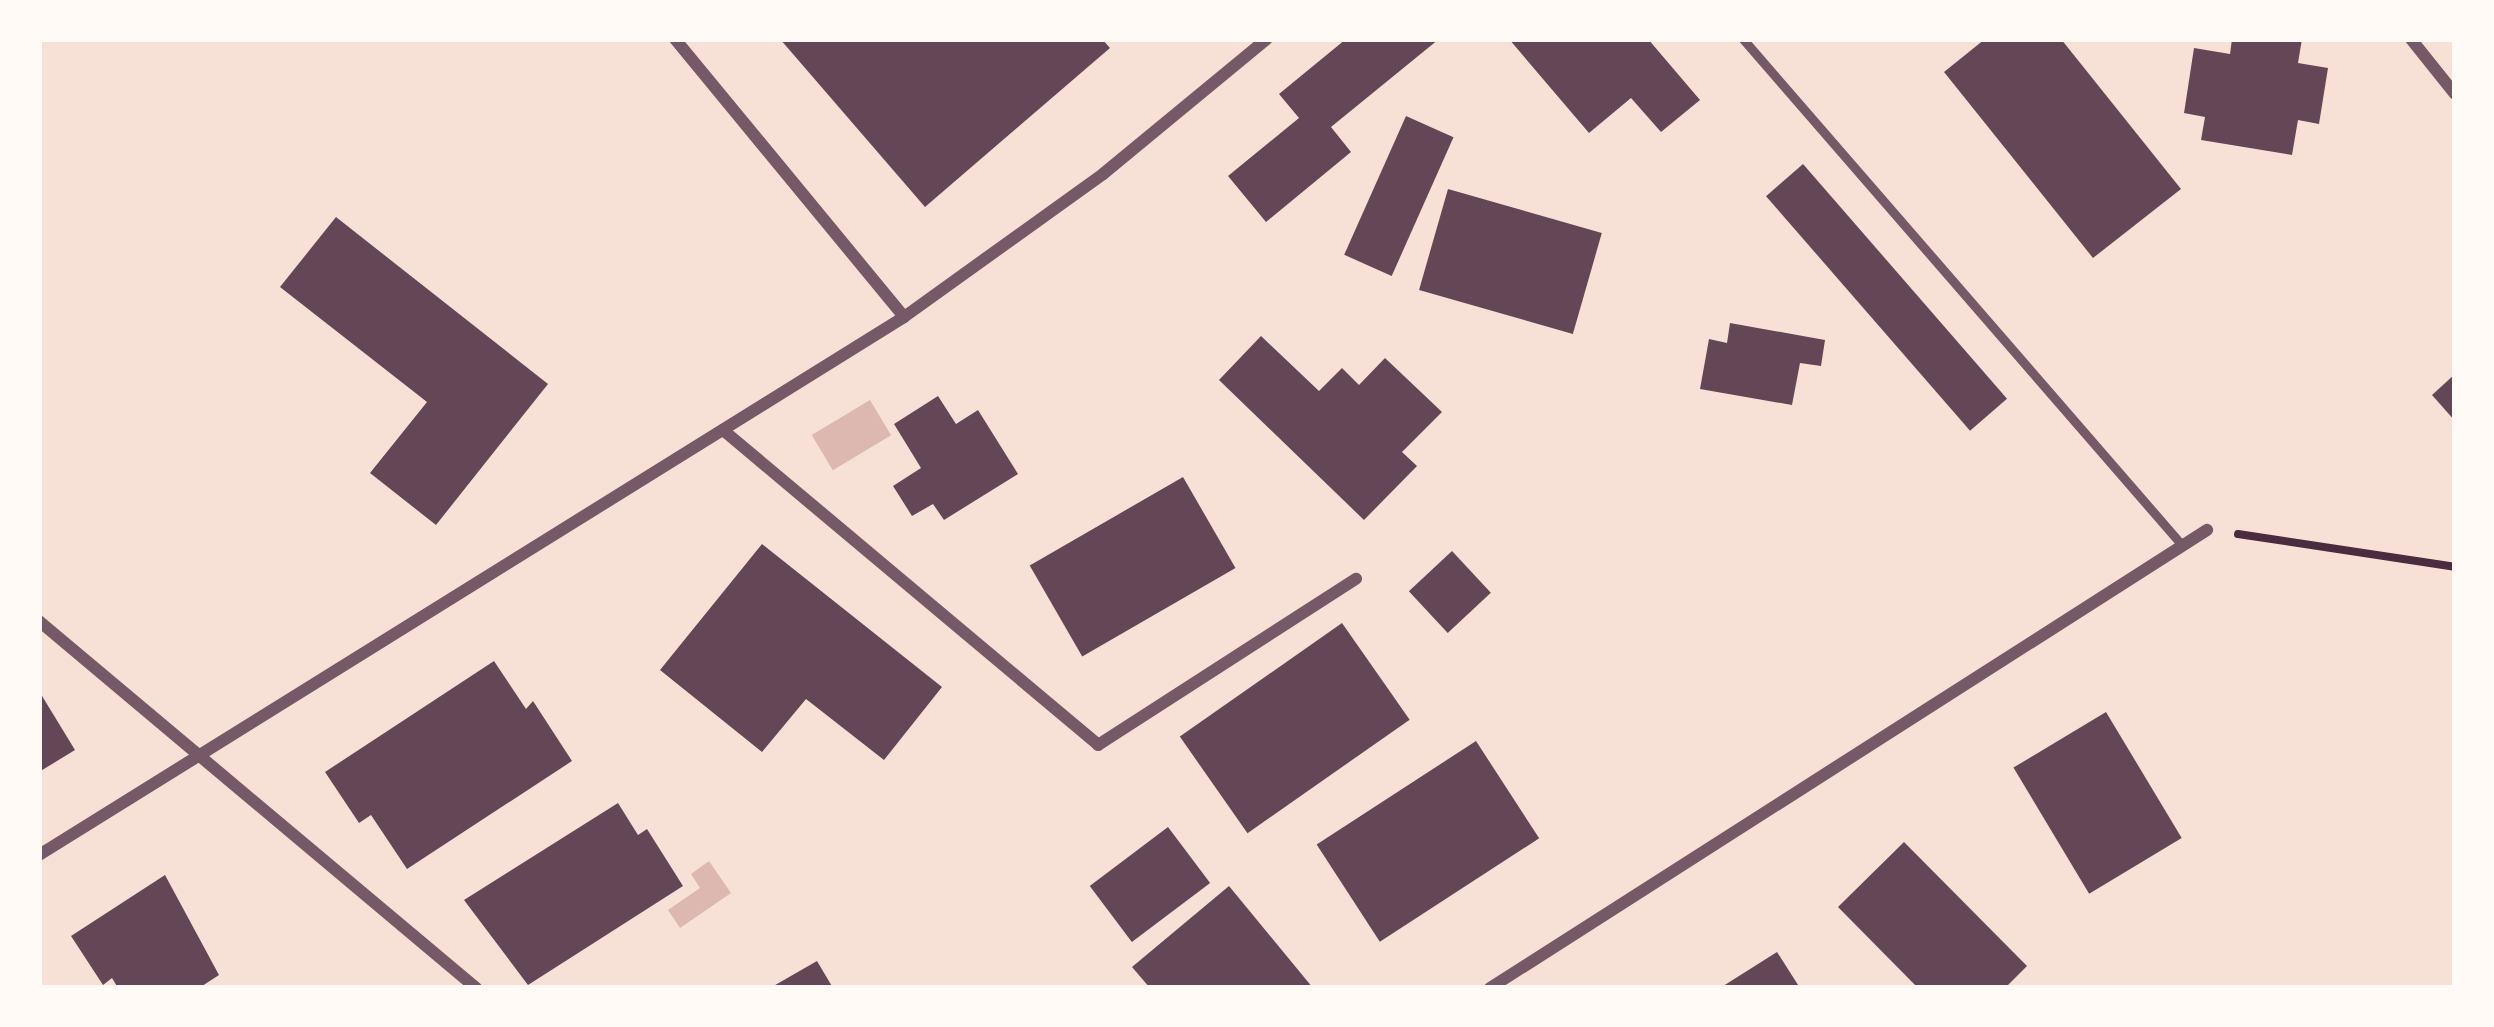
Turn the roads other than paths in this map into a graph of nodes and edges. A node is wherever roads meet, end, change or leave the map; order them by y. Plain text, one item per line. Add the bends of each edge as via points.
1 (675, 39) edge
2 (1267, 39) edge
3 (1743, 39) edge
4 (2411, 39) edge
5 (2455, 94) edge
6 (904, 316) junction
7 (722, 430) junction
8 (2207, 530) road end
9 (2182, 545) junction
10 (1356, 579) dead end
11 (39, 621) edge
12 (204, 752) junction
13 (39, 855) edge
14 (476, 988) edge
15 (1490, 988) edge

1 - 6 street
2 - 6 street via 1103,174
3 - 9 lane
4 - 5 street
6 - 7 street
7 - 10 street via 1098,745
7 - 12 street
8 - 9 street
9 - 15 street
11 - 12 street
12 - 13 street
12 - 14 street

